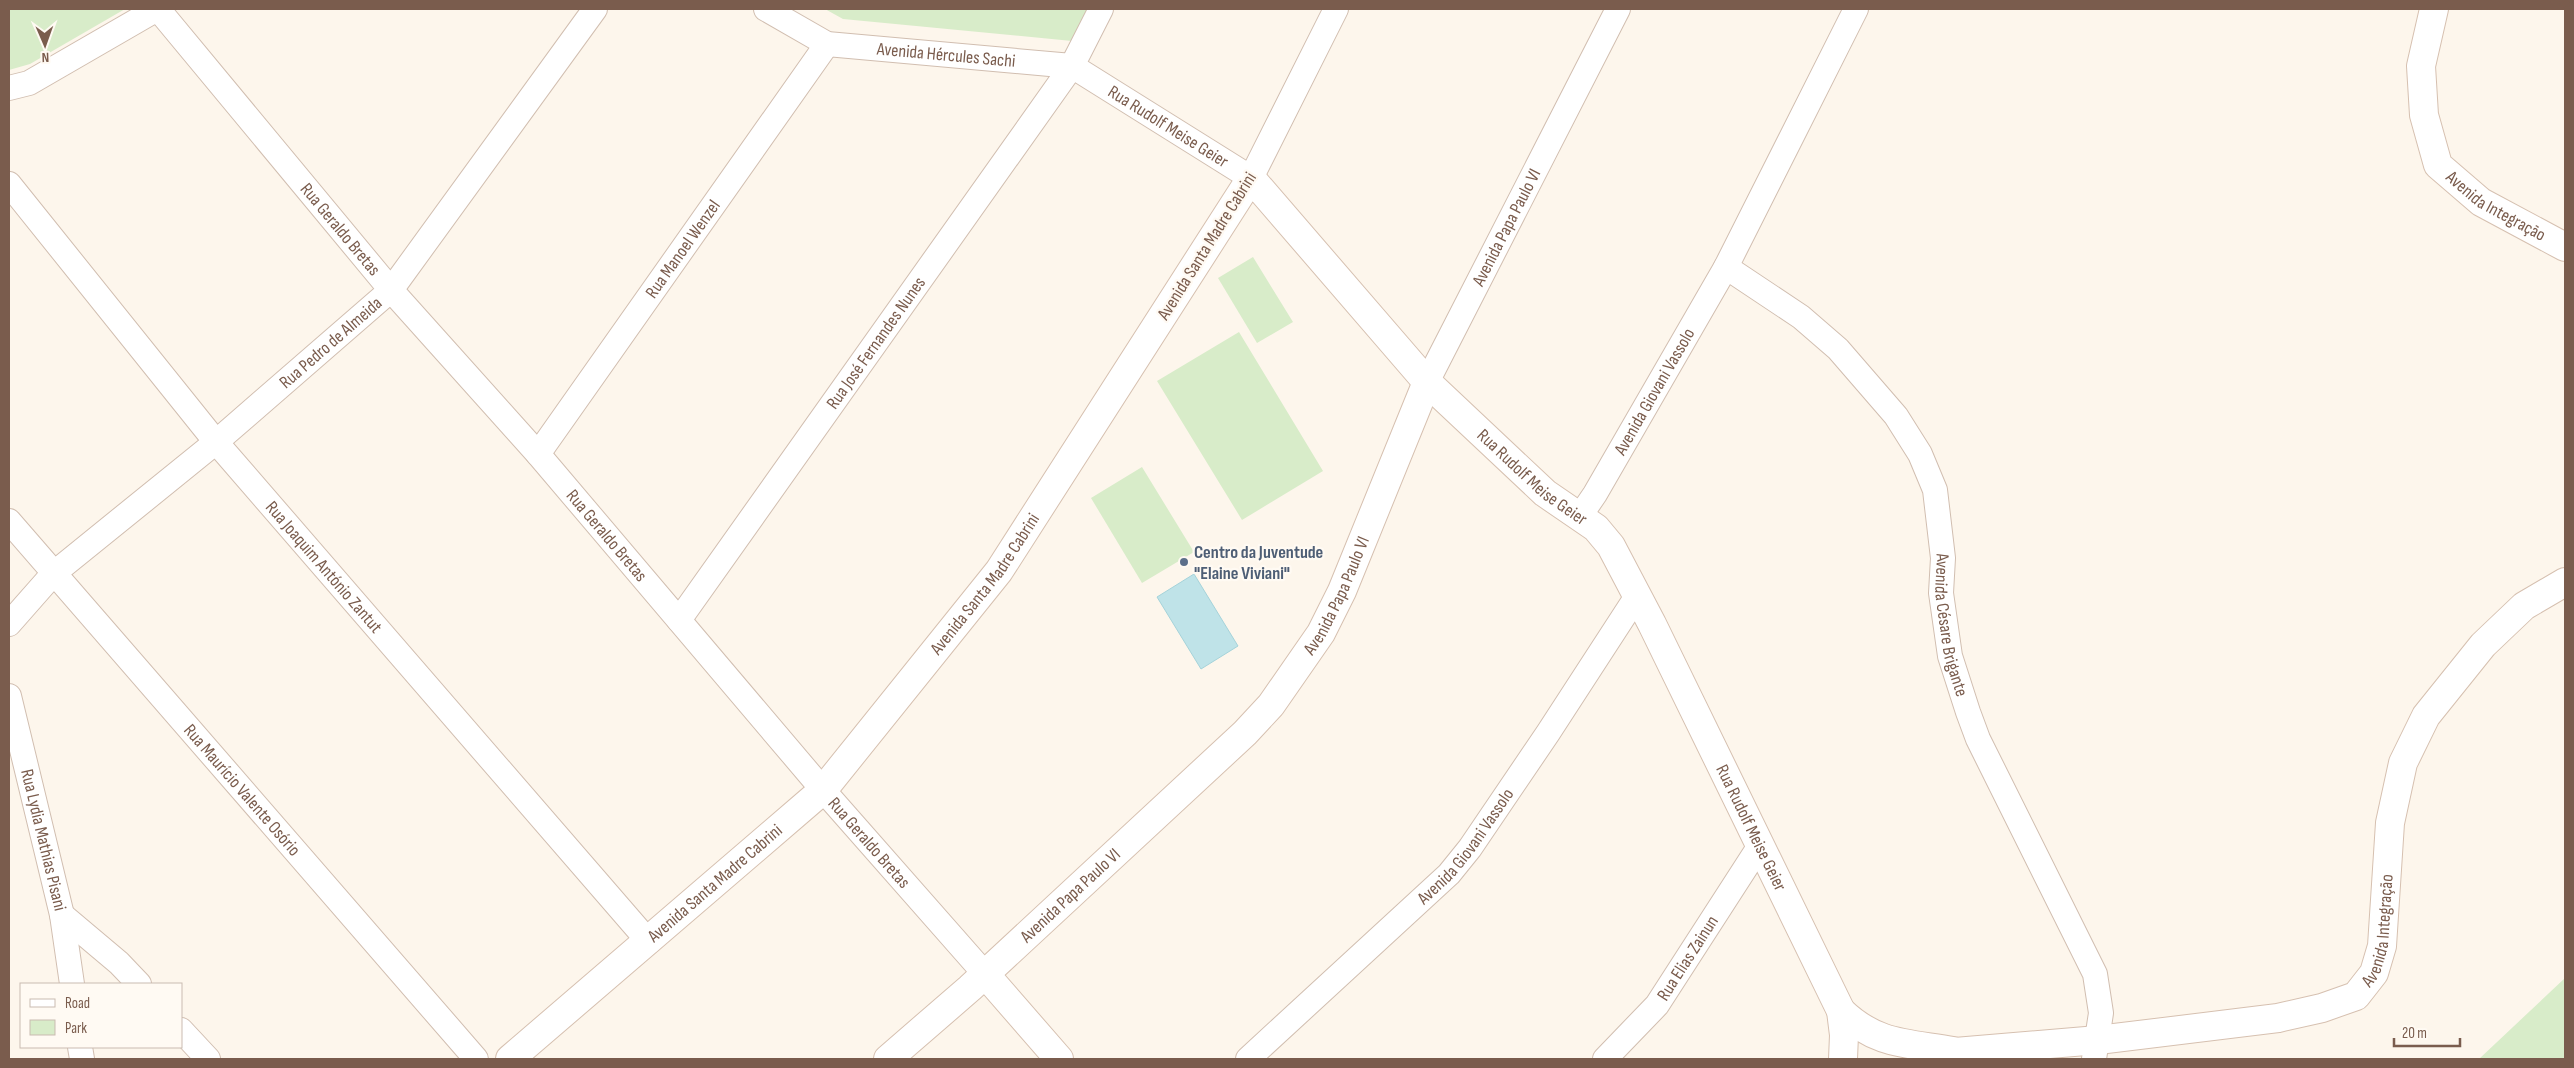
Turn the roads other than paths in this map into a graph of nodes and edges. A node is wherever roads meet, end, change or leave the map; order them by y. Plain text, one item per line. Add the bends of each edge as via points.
1 (158, 9) edge
2 (595, 9) edge
3 (766, 9) edge
4 (1101, 9) edge
5 (1336, 9) edge
6 (1618, 9) edge
7 (1856, 9) edge
8 (2434, 9) edge
9 (827, 44) junction
10 (1072, 66) junction
11 (9, 88) edge
12 (1251, 178) junction
13 (9, 184) edge
14 (2565, 247) edge
15 (1726, 267) junction
16 (391, 290) junction
17 (1427, 382) junction
18 (216, 442) junction
19 (538, 454) junction
20 (1580, 516) junction
21 (9, 521) edge
22 (53, 574) junction
23 (2565, 582) edge
24 (1637, 596) junction
25 (679, 620) junction
26 (9, 624) edge
27 (9, 696) edge
28 (823, 790) junction
29 (1759, 847) junction
30 (62, 915) junction
31 (649, 942) junction
32 (985, 974) junction
33 (72, 983) edge
34 (138, 983) edge
35 (1841, 1011) junction
36 (182, 1031) edge
37 (2096, 1050) edge
38 (1942, 1056) edge
39 (208, 1059) edge
40 (476, 1059) edge
41 (510, 1059) edge
42 (888, 1059) edge
43 (1059, 1059) edge
44 (1248, 1059) edge
45 (1605, 1059) edge
46 (1843, 1059) edge

1 - 11 street via 29,83
1 - 16 street, Rua Geraldo Bretas
2 - 16 street, Rua Pedro de Almeida
3 - 9 street, Avenida Hércules Sachi
4 - 10 street
5 - 12 street, Avenida Santa Madre Cabrini
6 - 17 street, Avenida Papa Paulo VI
7 - 15 street, Avenida Giovani Vassolo
8 - 14 main road, Avenida Integração via 2421,66 2424,115 2438,165 2481,202
9 - 10 street, Avenida Hércules Sachi
9 - 19 street, Rua Manoel Wenzel
10 - 12 street, Rua Rudolf Meise Geier
10 - 25 street, Rua José Fernandes Nunes
12 - 17 main road, Rua Rudolf Meise Geier
12 - 28 main road, Avenida Santa Madre Cabrini via 999,571
13 - 18 street, Rua Joaquim António Zantut
15 - 20 street, Avenida Giovani Vassolo
15 - 37 street, Avenida Césare Brigante via 1801,317 1838,349 1896,416 1920,454 1935,490 1943,558 1941,593 1950,656 1978,738 2095,974 2100,1013
16 - 18 street, Rua Pedro de Almeida
16 - 19 street, Rua Geraldo Bretas
17 - 20 main road, Rua Rudolf Meise Geier via 1545,493
17 - 32 main road, Avenida Papa Paulo VI via 1342,591 1320,633 1271,705 1232,746
18 - 22 street, Rua Pedro de Almeida
18 - 31 street, Rua Joaquim António Zantut
19 - 25 street, Rua Geraldo Bretas
20 - 24 main road, Rua Rudolf Meise Geier via 1596,528 1611,546
21 - 22 street, Rua Maurício Valente Osório
22 - 26 street, Rua Pedro de Almeida
22 - 40 street, Rua Maurício Valente Osório
23 - 37 main road, Avenida Integração via 2524,606 2483,645 2426,716 2402,763 2390,823 2382,946 2374,972 2356,996 2278,1018
24 - 29 main road, Rua Rudolf Meise Geier
24 - 44 street, Avenida Giovani Vassolo via 1548,733 1449,874
25 - 28 street, Rua Geraldo Bretas
27 - 30 street, Rua Lydia Mathias Pisani
28 - 31 main road, Avenida Santa Madre Cabrini
28 - 32 street, Rua Geraldo Bretas
29 - 35 main road, Rua Rudolf Meise Geier
29 - 45 street, Rua Elias Zainun via 1657,1004
30 - 33 street, Rua Lydia Mathias Pisani
30 - 34 street
31 - 41 main road, Avenida Santa Madre Cabrini
32 - 42 main road, Avenida Papa Paulo VI
32 - 43 main road, Rua Geraldo Bretas
35 - 38 main road, Avenida Integração via 1857,1027 1878,1038
35 - 46 main road
36 - 39 street
37 - 38 main road, Avenida Integração

